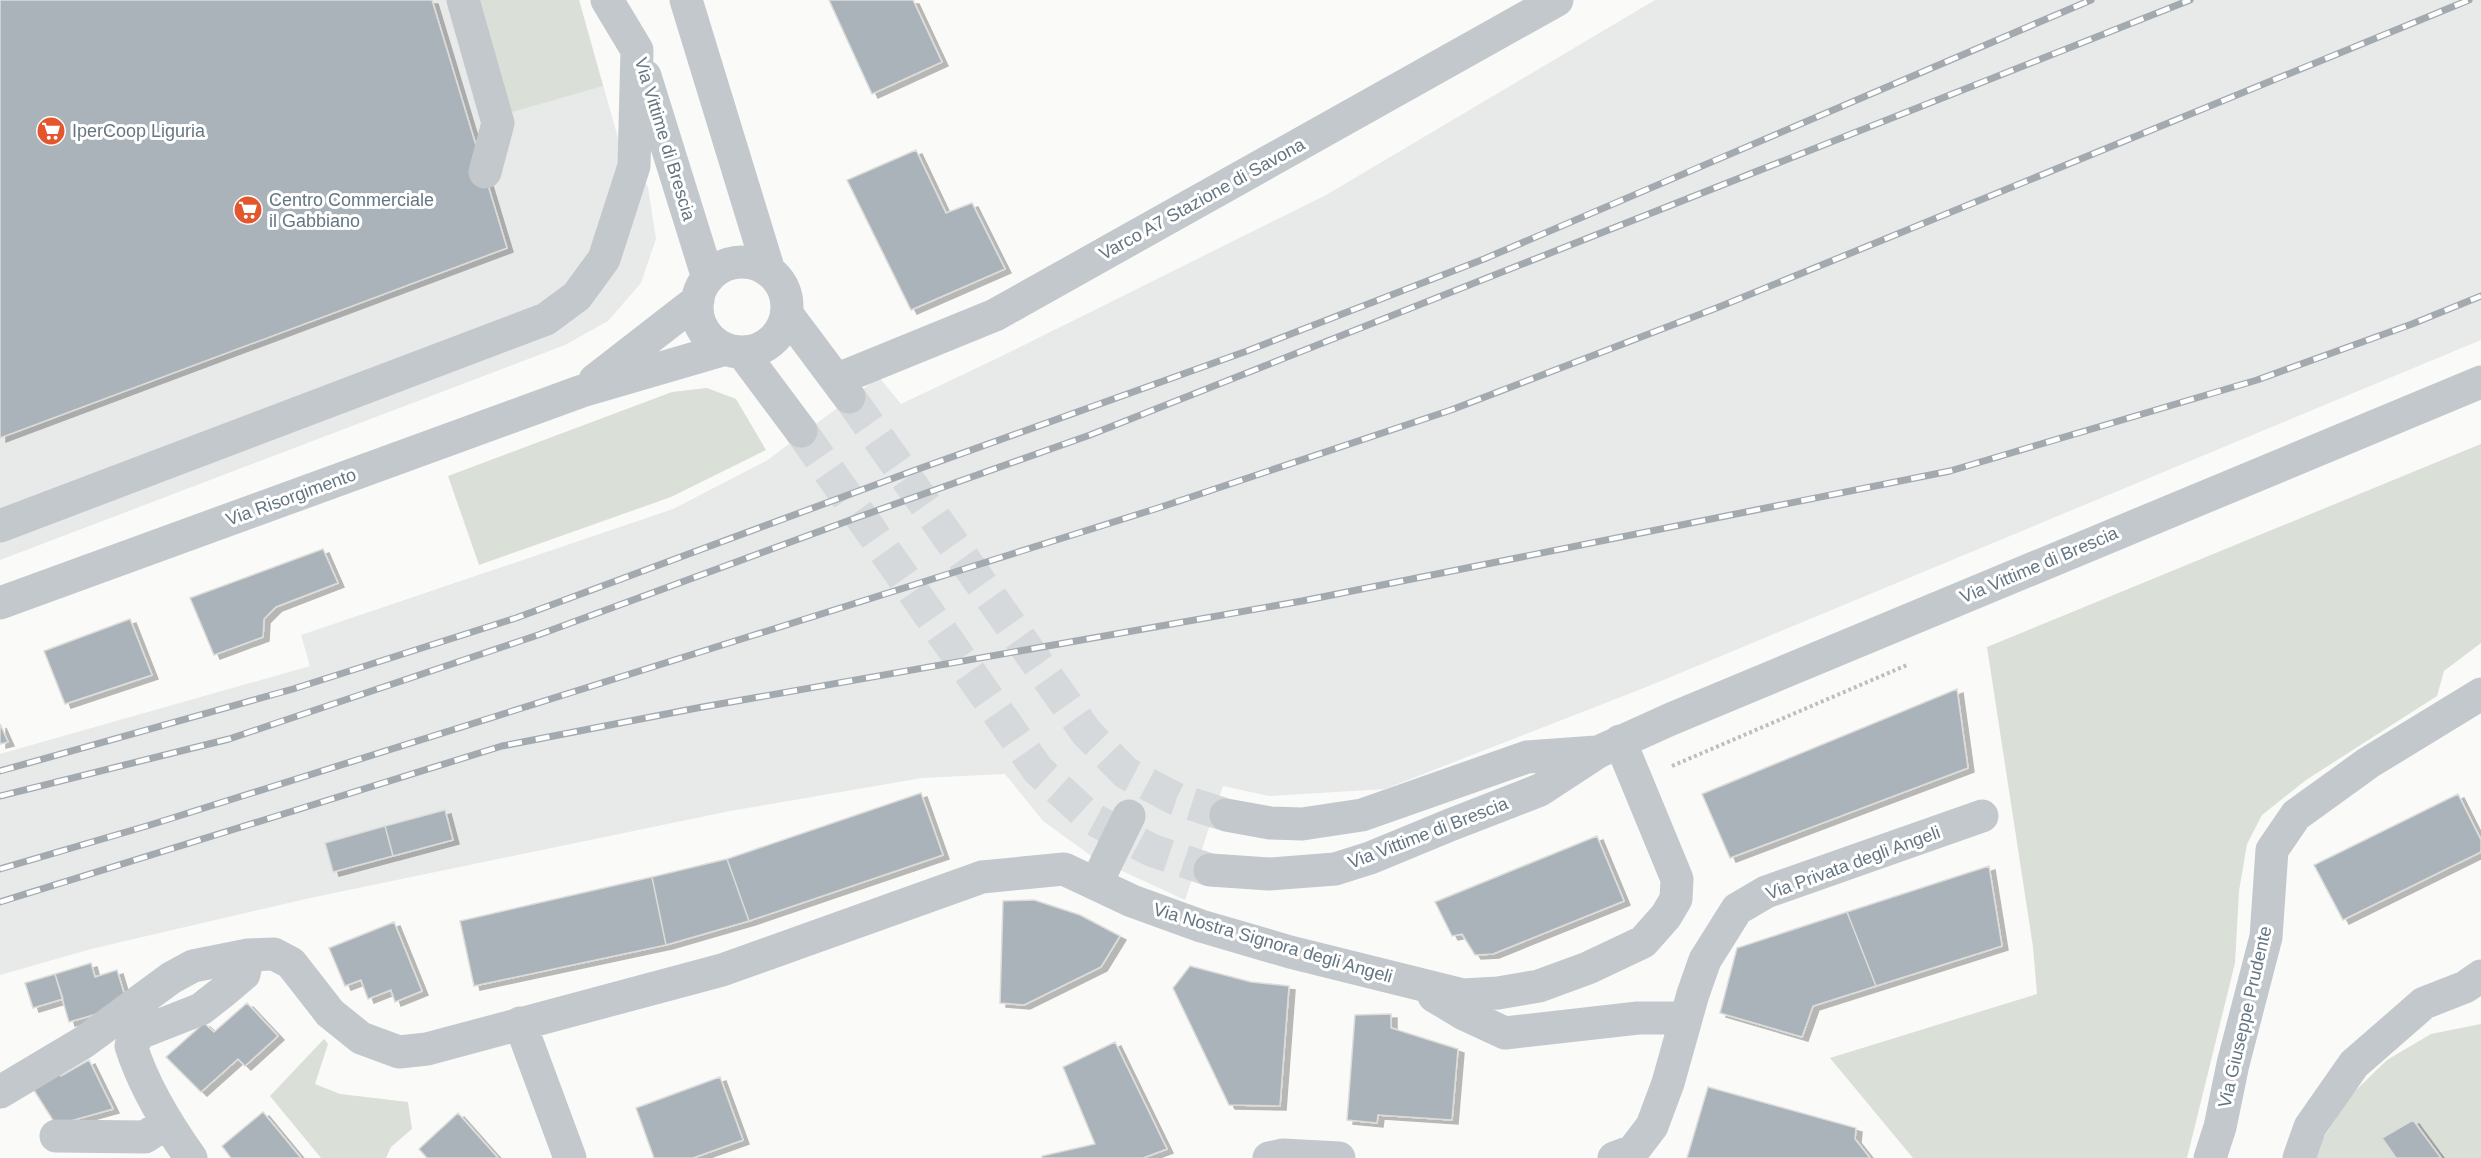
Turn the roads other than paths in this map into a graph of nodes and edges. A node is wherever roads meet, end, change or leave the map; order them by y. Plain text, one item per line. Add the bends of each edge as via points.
1 (463, 0) edge
2 (607, 0) edge
3 (621, 0) edge
4 (686, 0) edge
5 (1557, 0) edge
6 (637, 50) junction
7 (485, 172) dead end
8 (769, 271) junction
9 (703, 289) junction
10 (787, 314) junction
11 (734, 351) junction
12 (2481, 382) edge
13 (582, 391) junction
14 (801, 431) tunnel mouth
15 (0, 526) edge
16 (0, 603) edge
17 (2481, 694) edge
18 (1609, 746) junction
19 (1226, 815) tunnel mouth
20 (1129, 816) dead end
21 (1982, 816) dead end
22 (1210, 870) tunnel mouth
23 (1096, 884) junction
24 (248, 955) junction
25 (1414, 984) junction
26 (2476, 984) edge
27 (1686, 1018) junction
28 (520, 1023) junction
29 (0, 1092) edge
30 (166, 1123) junction
31 (56, 1136) dead end
32 (191, 1158) edge
33 (570, 1158) edge
34 (1269, 1158) edge
35 (1339, 1158) edge
36 (1614, 1158) edge
37 (2210, 1158) edge
38 (2298, 1158) edge

1 - 7 street via 498,123
2 - 6 street
3 - 6 street, Via Vittime di Brescia
4 - 8 street
5 - 10 street, Varco A7 Stazione di Savona via 995,315 844,389
6 - 9 street, Via Vittime di Brescia
6 - 15 street via 634,166 604,259 577,297 546,319
8 - 9 street via 757,264 730,263 718,269
8 - 10 street via 784,290
9 - 11 street via 698,315 704,329 713,342
9 - 13 street, Via Risorgimento
10 - 11 street via 777,337 756,350
11 - 13 street, Via Risorgimento
11 - 14 street
12 - 18 street, Via Vittime di Brescia
13 - 16 street, Via Risorgimento
17 - 37 street, Via Giuseppe Prudente via 2368,763 2296,815 2272,850 2266,937
18 - 19 street, Via Vittime di Brescia via 1527,758 1362,815 1302,824
18 - 22 street, Via Vittime di Brescia via 1540,790 1353,864 1269,874
18 - 25 street, Via Nostra Signora degli Angeli via 1677,879 1676,899 1666,916 1643,942 1539,986 1463,995
20 - 23 street
21 - 27 street, Via Privata degli Angeli via 1766,892 1737,909 1705,960
23 - 25 street, Via Nostra Signora degli Angeli via 1201,926
23 - 28 street, Via Nostra Signora degli Angeli via 1064,869 982,877 722,970
24 - 28 street, Via Nostra Signora degli Angeli via 274,954 291,963 330,1012 361,1038 399,1052 428,1049
24 - 29 street, Via Nostra Signora degli Angeli via 193,966 171,978 84,1042
24 - 30 street via 244,974 225,991 201,1009 140,1033 131,1046 139,1072
25 - 27 street via 1505,1033 1638,1018
26 - 38 street via 2424,1003 2354,1064 2310,1127
27 - 36 street, Via Privata degli Angeli via 1652,1126 1633,1151
28 - 33 street
30 - 31 street via 145,1137
30 - 32 street
34 - 35 street

